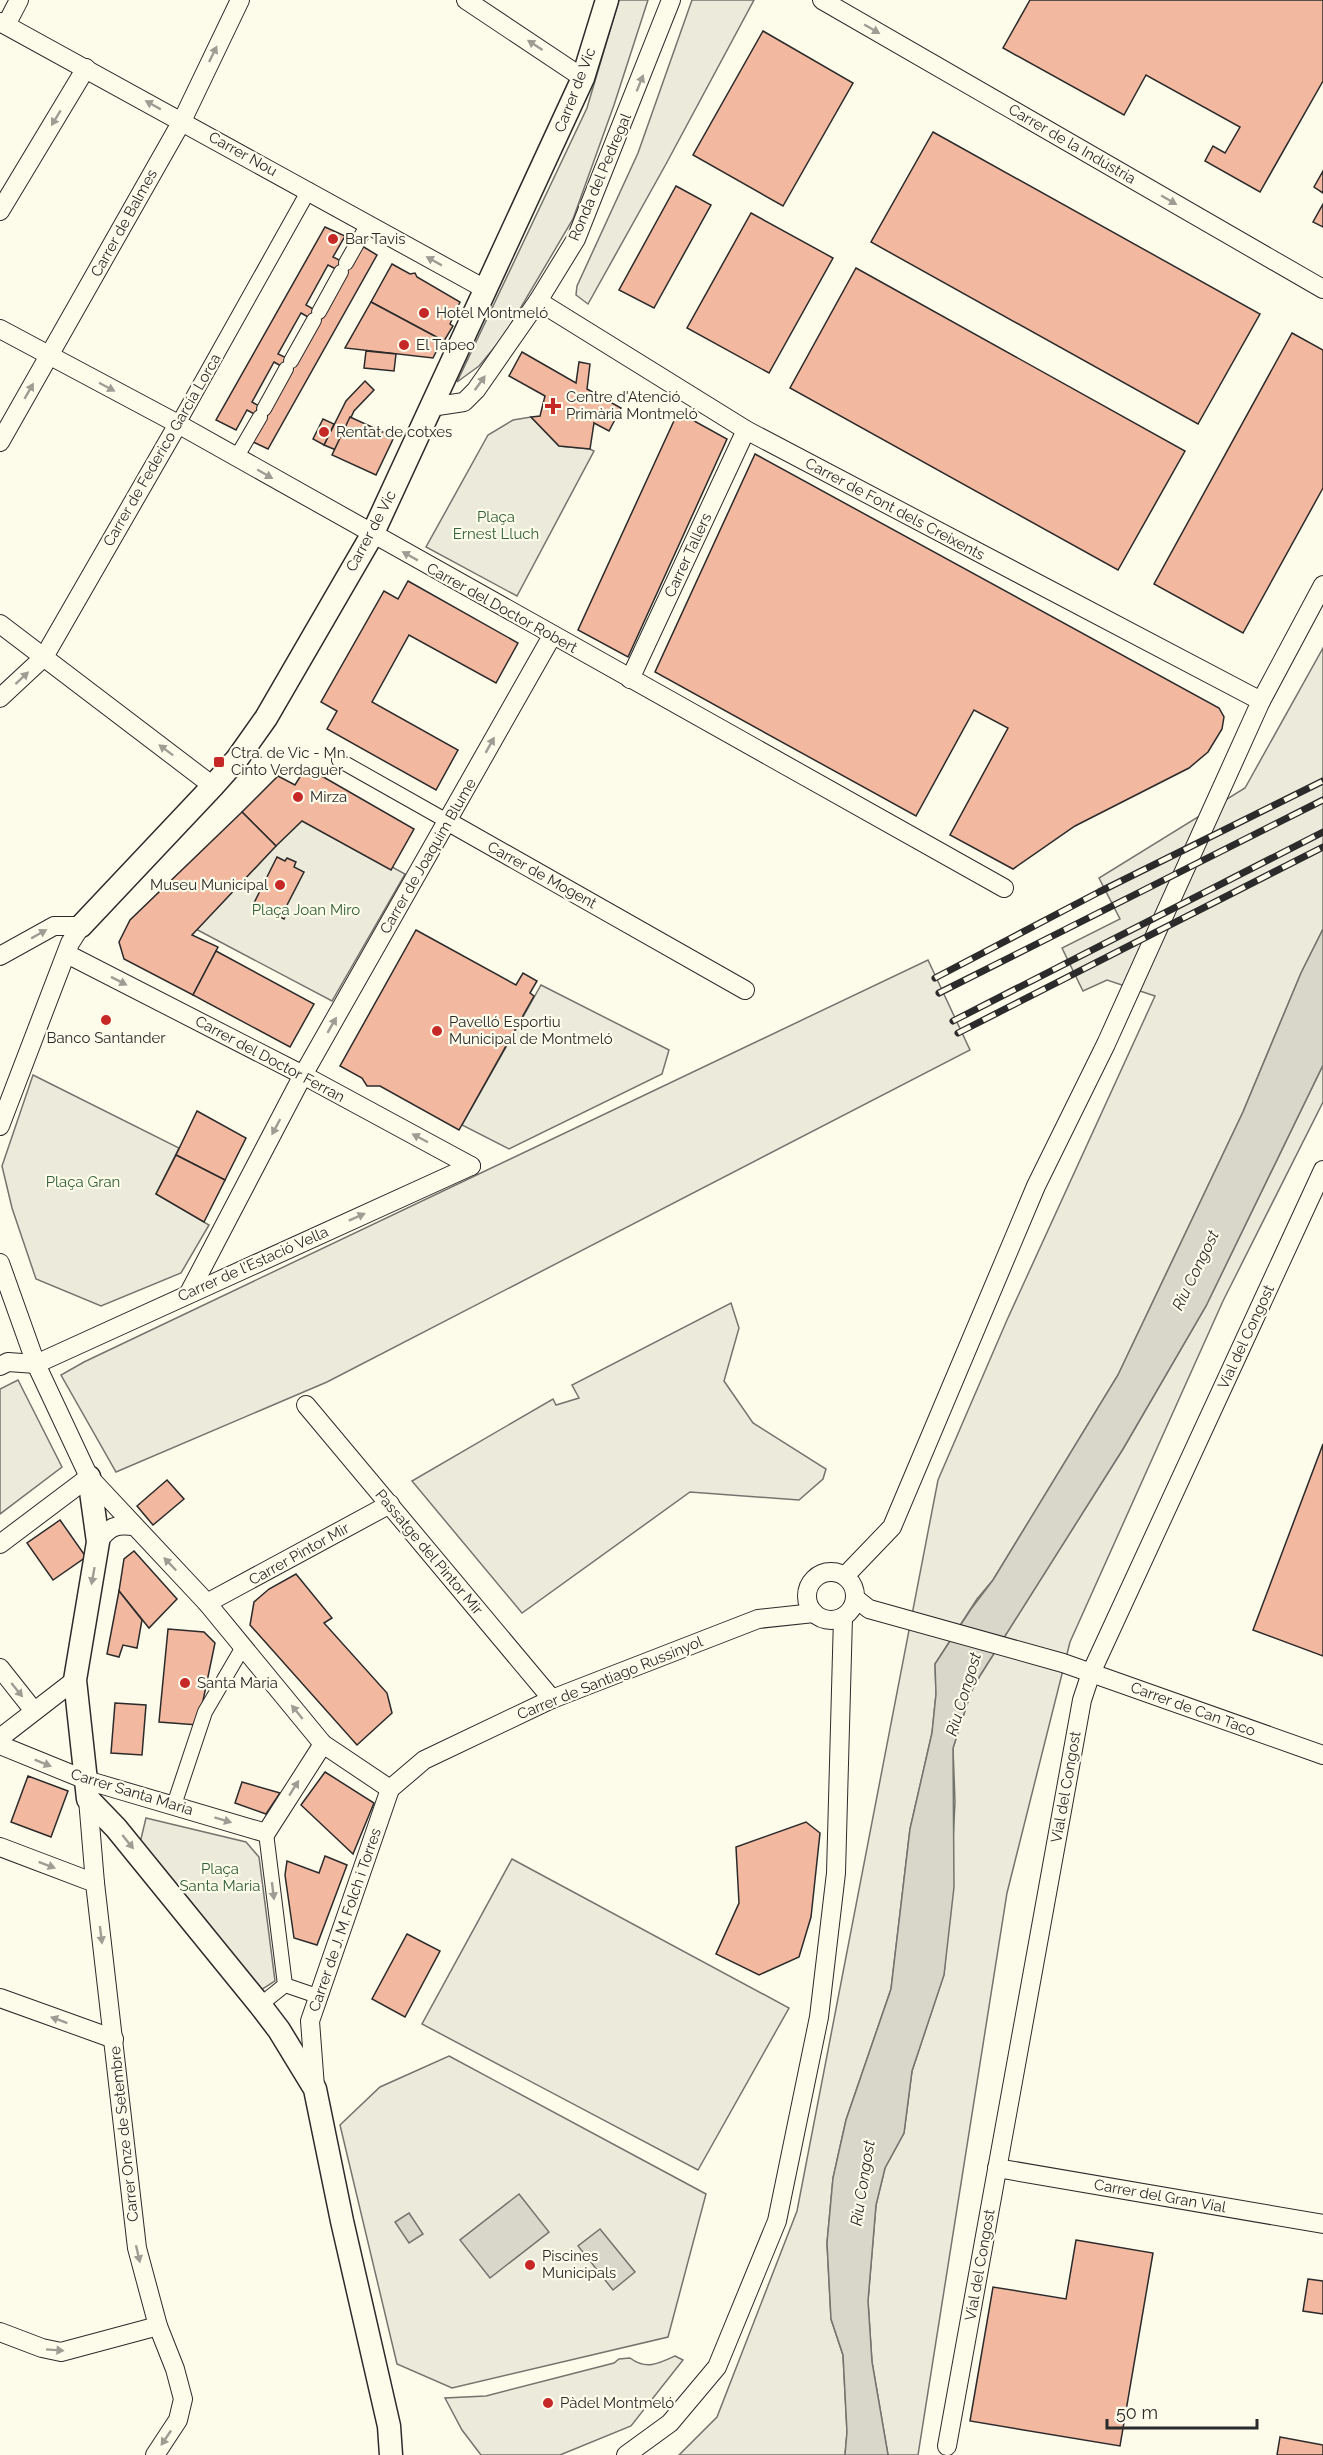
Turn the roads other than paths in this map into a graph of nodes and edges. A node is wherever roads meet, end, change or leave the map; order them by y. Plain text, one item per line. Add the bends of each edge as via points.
1 (19, 0) edge
2 (240, 0) edge
3 (466, 0) edge
4 (607, 0) edge
5 (671, 0) edge
6 (822, 0) edge
7 (3, 23) edge
8 (86, 68) junction
9 (583, 78) junction
10 (182, 120) junction
11 (309, 190) junction
12 (0, 211) edge
13 (368, 224) junction
14 (485, 289) junction
15 (1323, 289) edge
16 (538, 301) junction
17 (0, 329) edge
18 (49, 356) junction
19 (431, 407) junction
20 (178, 424) junction
21 (746, 430) junction
22 (0, 442) edge
23 (236, 458) junction
24 (372, 535) junction
25 (1323, 585) edge
26 (0, 624) edge
27 (552, 636) junction
28 (44, 657) junction
29 (630, 679) junction
30 (0, 698) edge
31 (1261, 701) junction
32 (339, 760) dead end
33 (213, 786) junction
34 (447, 822) junction
35 (1004, 888) dead end
36 (81, 926) junction
37 (67, 954) junction
38 (0, 956) edge
39 (745, 990) dead end
40 (303, 1076) junction
41 (0, 1126) edge
42 (471, 1166) joint
43 (1323, 1170) edge
44 (0, 1263) edge
45 (189, 1293) junction
46 (36, 1364) junction
47 (0, 1366) edge
48 (306, 1405) dead end
49 (89, 1477) junction
50 (390, 1504) junction
51 (133, 1526) junction
52 (98, 1542) junction
53 (0, 1544) edge
54 (845, 1576) junction
55 (855, 1598) junction
56 (207, 1603) junction
57 (814, 1613) junction
58 (843, 1617) junction
59 (243, 1647) junction
60 (0, 1668) edge
61 (1091, 1673) junction
62 (75, 1680) junction
63 (552, 1699) junction
64 (34, 1711) junction
65 (0, 1738) edge
66 (323, 1744) junction
67 (0, 1745) edge
68 (1323, 1755) edge
69 (390, 1789) junction
70 (87, 1790) junction
71 (174, 1805) junction
72 (266, 1833) junction
73 (0, 1847) edge
74 (95, 1883) junction
75 (285, 1985) junction
76 (320, 1997) junction
77 (0, 1998) edge
78 (260, 2005) junction
79 (310, 2021) junction
80 (279, 2030) junction
81 (114, 2039) junction
82 (315, 2089) junction
83 (998, 2168) junction
84 (1323, 2224) edge
85 (158, 2326) junction
86 (0, 2332) edge
87 (389, 2426) junction
88 (946, 2446) dead end
89 (154, 2455) edge
90 (391, 2455) edge
91 (405, 2455) edge
92 (626, 2455) edge

1 - 7 street
10 -> 2 street, Carrer de Balmes
9 -> 3 street
4 - 9 street, Carrer de Vic
16 -> 5 street, Ronda del Pedregal via 576,239
6 -> 15 street, Carrer de la Indústria
7 - 8 street, Carrer Nou
10 -> 8 street, Carrer Nou
8 -> 12 street
9 - 14 street, Carrer de Vic
10 - 11 street, Carrer Nou
10 - 18 street, Carrer de Balmes
11 - 13 street, Carrer Nou
11 - 20 street, Carrer de Federico García Lorca
14 -> 13 street, Carrer Nou
13 - 23 street
14 - 19 street, Carrer de Vic
19 -> 16 street, Ronda del Pedregal via 464,402
16 - 21 street, Carrer de Font dels Creixents
17 - 18 street, Carrer del Doctor Robert
18 -> 20 street, Carrer del Doctor Robert
22 -> 18 street, Carrer de Balmes
19 - 24 street, Carrer de Vic
20 - 23 street, Carrer del Doctor Robert
20 - 28 street, Carrer de Federico García Lorca
21 - 29 street, Carrer Tallers
21 - 31 street, Carrer de Font dels Creixents
23 -> 24 street, Carrer del Doctor Robert
27 -> 24 street, Carrer del Doctor Robert
24 - 33 street, Carrer de Vic via 266,718
25 - 31 street
26 - 28 street
27 - 29 street, Carrer del Doctor Robert
34 -> 27 street, Carrer de Joaquim Blume
30 -> 28 street, Carrer de Federico García Lorca
33 -> 28 street
29 - 35 street, Carrer del Doctor Robert
31 - 54 street via 1106,1044 1036,1186 892,1527
32 - 34 street, Carrer de Mogent
33 - 36 street, Carrer de Vic
34 - 39 street, Carrer de Mogent
40 -> 34 street, Carrer de Joaquim Blume
36 - 37 street
38 -> 36 street via 54,926
37 -> 40 street, Carrer del Doctor Ferran
37 - 41 street
42 -> 40 street, Carrer del Doctor Ferran
40 -> 45 street, Carrer de Joaquim Blume
45 -> 42 street, Carrer de l'Estació Vella
43 - 61 street, Vial del Congost
44 - 46 street
45 - 46 street, Carrer de l'Estació Vella
46 - 47 street via 8,1362
46 - 49 street
48 - 50 street, Passatge del Pintor Mir
49 - 51 street
49 - 52 street
49 - 53 street
50 - 56 street, Carrer Pintor Mir
50 - 63 street, Passatge del Pintor Mir
51 - 52 street via 114,1525
56 -> 51 street
52 -> 62 street
54 - 55 street
54 - 57 street via 827,1573 813,1580 807,1596
55 - 58 street
55 - 61 street, Carrer de Can Taco via 869,1610
56 - 59 street
57 - 58 street via 829,1620
57 - 63 street, Carrer de Santiago Russinyol via 758,1619
58 - 92 street via 834,1884 819,2018 777,2221 717,2367 670,2423
66 -> 59 street
59 - 71 street via 205,1712
60 -> 64 street
61 - 68 street, Carrer de Can Taco
61 - 83 street, Vial del Congost via 1082,1700
62 - 64 street
62 - 70 street
63 - 69 street, Carrer de Santiago Russinyol via 424,1760
64 - 65 street
66 - 69 street
72 -> 66 street
67 -> 70 street, Carrer Santa Maria
69 - 76 street, Carrer de J. M. Folch i Torres
70 - 71 street, Carrer Santa Maria
70 - 74 street, Carrer Onze de Setembre
70 -> 78 street
71 -> 72 street, Carrer Santa Maria
72 -> 75 street
73 -> 74 street
74 -> 81 street, Carrer Onze de Setembre
75 - 76 street
75 - 78 street
76 - 79 street, Carrer de J. M. Folch i Torres
81 -> 77 street
78 - 80 street
79 - 80 street via 294,2030
79 - 82 street, Carrer de J. M. Folch i Torres
80 - 82 street
81 -> 85 street, Carrer Onze de Setembre via 136,2248
82 - 87 street
83 - 84 street, Carrer del Gran Vial
83 - 88 street, Vial del Congost
86 -> 85 street via 61,2352
85 -> 89 street, Carrer Onze de Setembre via 183,2399 178,2420
87 - 90 street
87 - 91 street

